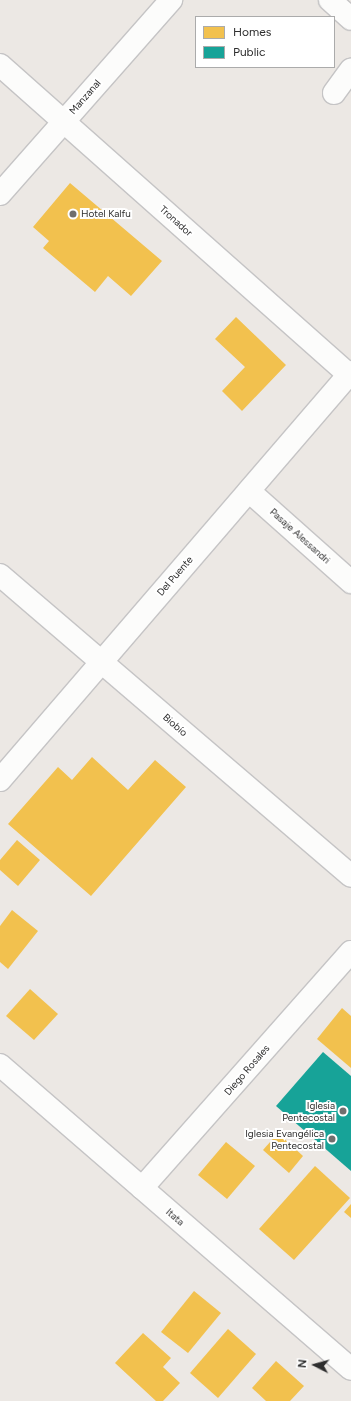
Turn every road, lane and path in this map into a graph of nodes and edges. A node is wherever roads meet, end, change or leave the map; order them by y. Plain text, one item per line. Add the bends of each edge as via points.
1 (171, 0) edge
2 (330, 0) edge
3 (351, 19) edge
4 (0, 65) edge
5 (351, 70) edge
6 (334, 93) dead end
7 (64, 122) junction
8 (0, 194) edge
9 (350, 375) edge
10 (249, 490) junction
11 (0, 575) edge
12 (351, 582) edge
13 (101, 662) junction
14 (0, 780) edge
15 (351, 876) edge
16 (351, 952) edge
17 (0, 1065) edge
18 (142, 1188) junction
19 (351, 1369) edge

1 - 7 street, Manzanal
2 - 3 street
4 - 7 street, Tronador
5 - 6 street
7 - 8 street, Manzanal
7 - 9 street, Tronador
9 - 10 street, Del Puente
10 - 12 street, Pasaje Alessandri
10 - 13 street, Del Puente
11 - 13 street, Biobío
13 - 14 street, Del Puente
13 - 15 street, Biobío
16 - 18 street, Diego Rosales
17 - 18 street, Itata
18 - 19 street, Itata

